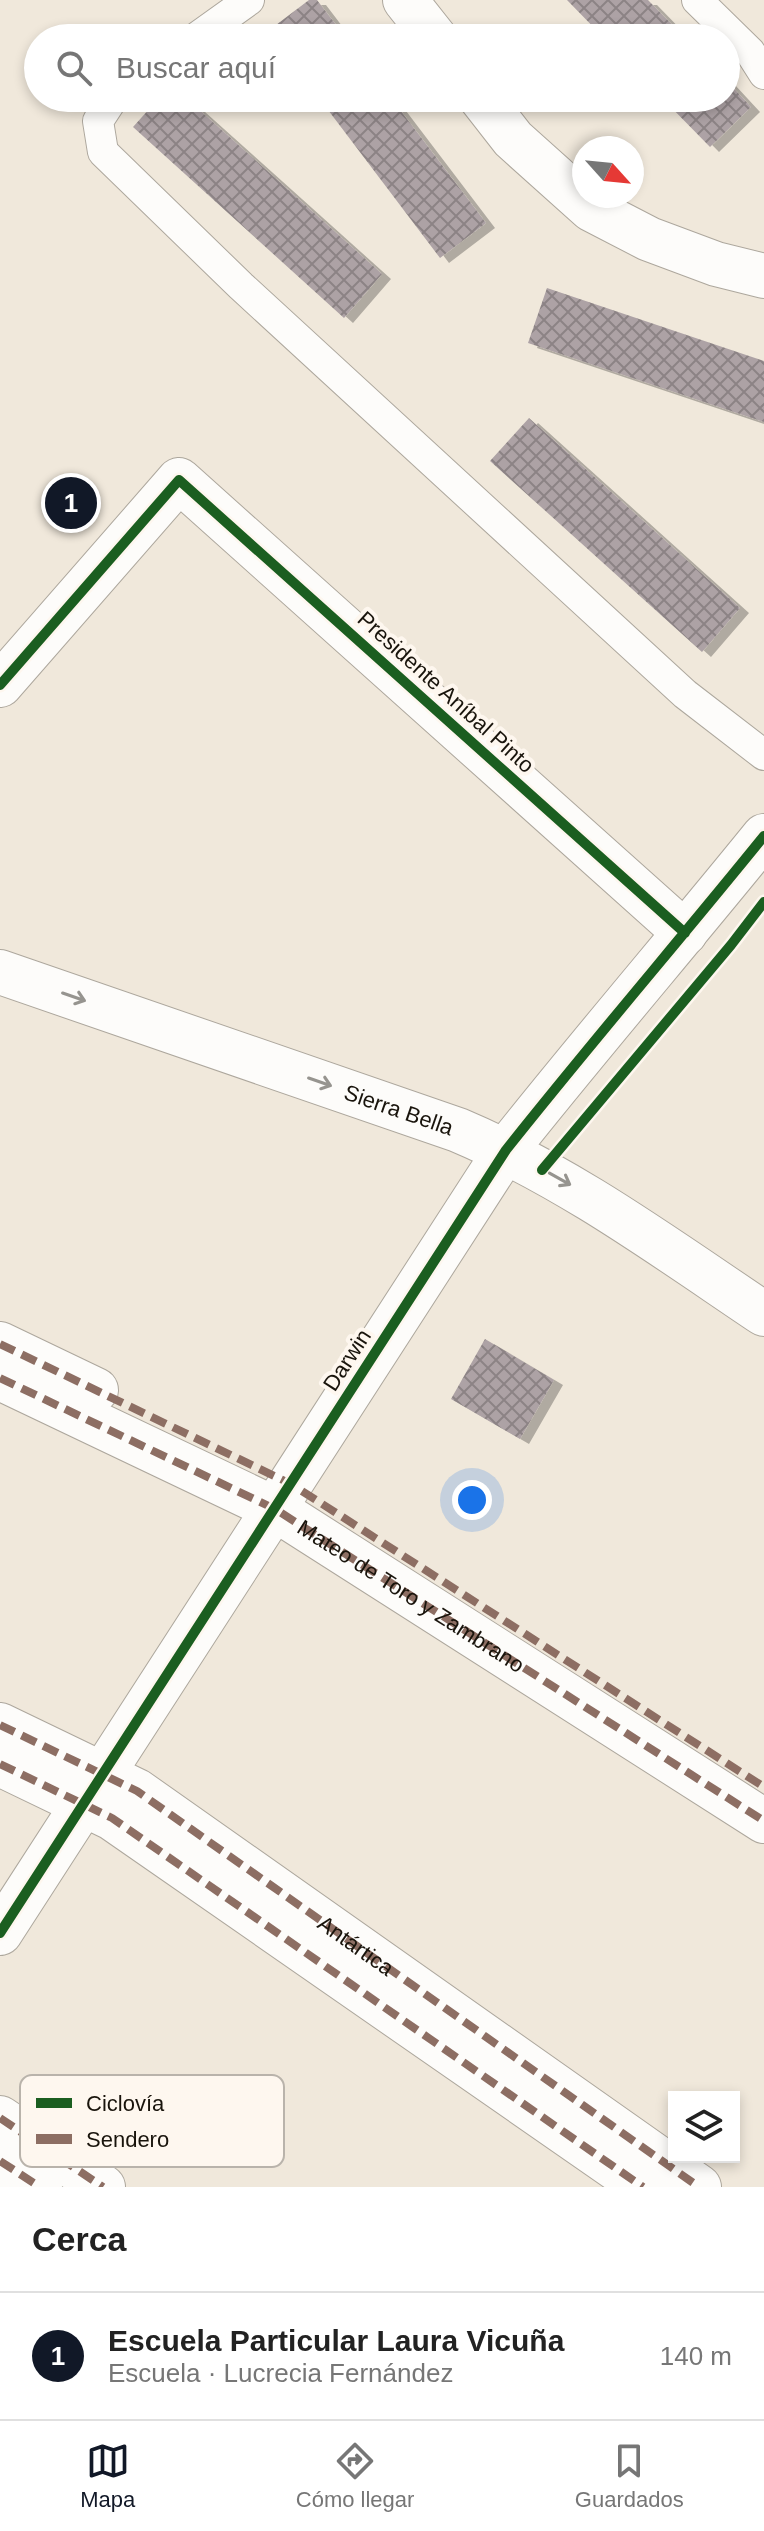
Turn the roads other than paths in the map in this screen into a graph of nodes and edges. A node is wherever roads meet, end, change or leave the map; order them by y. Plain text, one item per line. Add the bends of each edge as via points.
1 (249, 0) edge
2 (405, 0) edge
3 (697, 0) edge
4 (216, 24) edge
5 (424, 24) edge
6 (721, 24) edge
7 (740, 42) edge
8 (764, 74) edge
9 (104, 112) edge
10 (492, 112) edge
11 (764, 276) edge
12 (0, 685) edge
13 (764, 755) edge
14 (764, 836) edge
15 (685, 933) junction
16 (0, 972) edge
17 (506, 1150) junction
18 (764, 1314) edge
19 (0, 1344) edge
20 (0, 1378) edge
21 (283, 1496) junction
22 (0, 1725) edge
23 (0, 1764) edge
24 (764, 1787) edge
25 (93, 1789) junction
26 (764, 1821) edge
27 (0, 1933) edge
28 (0, 2118) edge
29 (20, 2131) edge
30 (0, 2161) edge
31 (73, 2167) edge
32 (40, 2187) edge
33 (103, 2187) edge
34 (643, 2187) edge
35 (699, 2187) edge

1 - 4 lane
2 - 5 street
3 - 6 lane
7 - 8 lane
9 - 13 lane via 98,121 103,152 673,683
10 - 11 street via 513,139 591,209 649,239
12 - 15 street, Presidente Aníbal Pinto via 179,480
14 - 15 street, Darwin
15 - 17 street, Darwin
16 -> 17 street, Sierra Bella
17 -> 18 street, Sierra Bella via 576,1188
17 - 21 street, Darwin
19 - 21 street, Mateo de Toro y Zambrano
20 - 21 street, Mateo de Toro y Zambrano
21 - 24 street, Mateo de Toro y Zambrano
21 - 25 street, Darwin
21 - 26 street, Mateo de Toro y Zambrano
22 - 25 street, Antártica
23 - 25 street, Antártica
25 - 27 street, Darwin
25 - 34 street, Antártica via 112,1818
25 - 35 street, Antártica via 137,1791
28 - 29 street
30 - 32 street
31 - 33 street

